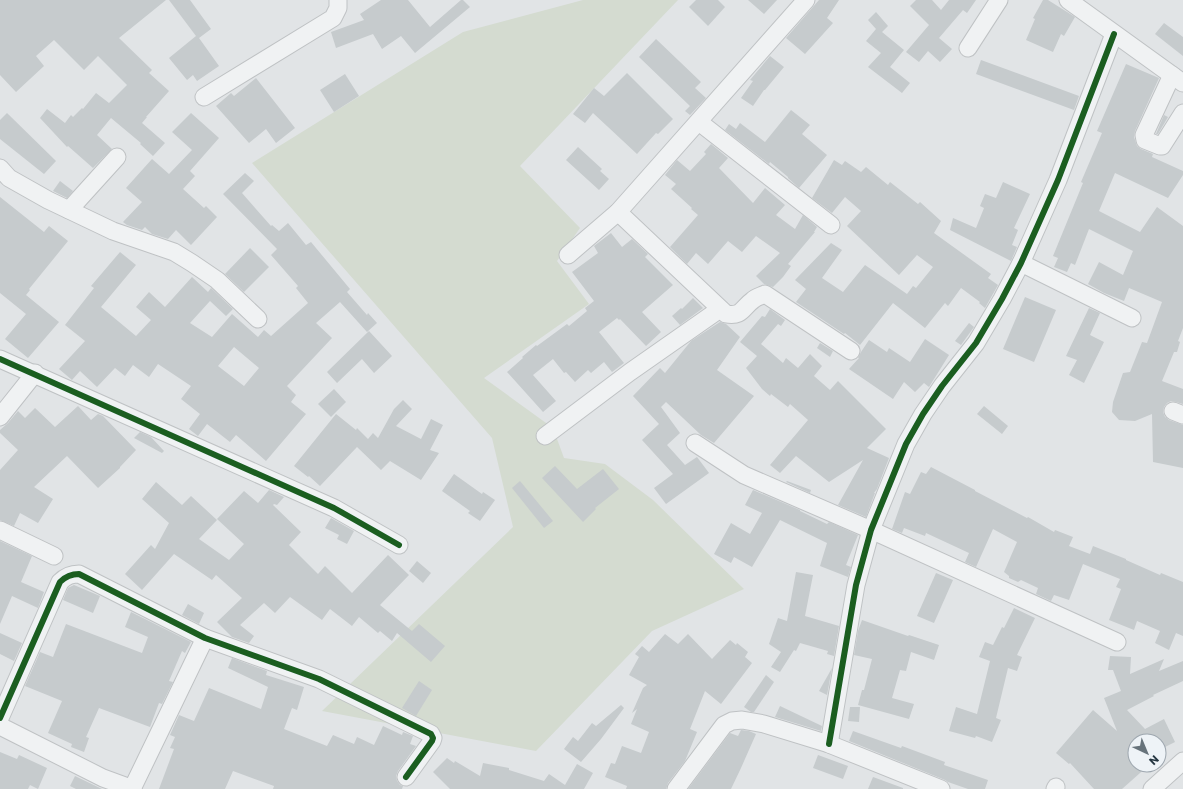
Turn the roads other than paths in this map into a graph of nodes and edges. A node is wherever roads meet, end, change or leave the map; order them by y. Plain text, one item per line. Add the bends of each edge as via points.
1 (338, 0) edge
2 (806, 0) edge
3 (999, 0) edge
4 (1078, 3) edge
5 (1114, 34) junction
6 (968, 48) dead end
7 (1178, 79) edge
8 (204, 97) dead end
9 (1160, 101) junction
10 (1183, 113) edge
11 (699, 122) junction
12 (118, 157) dead end
13 (0, 168) edge
14 (69, 210) junction
15 (618, 212) junction
16 (831, 225) dead end
17 (568, 255) dead end
18 (1021, 263) junction
19 (720, 308) junction
20 (1132, 318) dead end
21 (258, 319) dead end
22 (851, 351) dead end
23 (0, 359) edge
24 (35, 373) junction
25 (0, 417) edge
26 (545, 436) dead end
27 (695, 443) dead end
28 (0, 530) edge
29 (871, 530) junction
30 (399, 546) dead end
31 (54, 556) dead end
32 (205, 638) junction
33 (1117, 642) dead end
34 (0, 718) edge
35 (0, 726) edge
36 (828, 744) junction
37 (1183, 761) edge
38 (406, 777) dead end
39 (100, 784) edge
40 (132, 789) edge
41 (676, 789) edge
42 (941, 789) edge
43 (1152, 789) edge

1 - 8 street via 338,8 333,18
2 - 11 street
3 - 6 street
4 - 5 street
5 - 7 street
5 - 18 street via 1058,180
7 - 9 street
9 - 10 street
9 - 10 street via 1144,135 1145,140 1162,146
11 - 15 street
11 - 16 street
12 - 14 street
13 - 14 street via 9,178 35,194
14 - 21 street via 113,231 174,252 217,280
15 - 17 street
15 - 19 street
18 - 20 street
18 - 29 street via 976,343 942,386 916,426 906,444
19 - 22 street via 726,314 738,315 754,299 765,294
19 - 26 street
23 - 24 street
24 - 25 street
24 - 30 street via 334,508
27 - 29 street via 744,476
28 - 31 street
29 - 33 street
29 - 36 street via 856,586
32 - 34 street via 80,574 71,574 60,582
32 - 38 street via 319,679 431,734 432,741
32 - 40 street
35 - 39 street
36 - 41 street via 764,724 732,720 724,725
36 - 42 street
37 - 43 street
39 - 40 street

